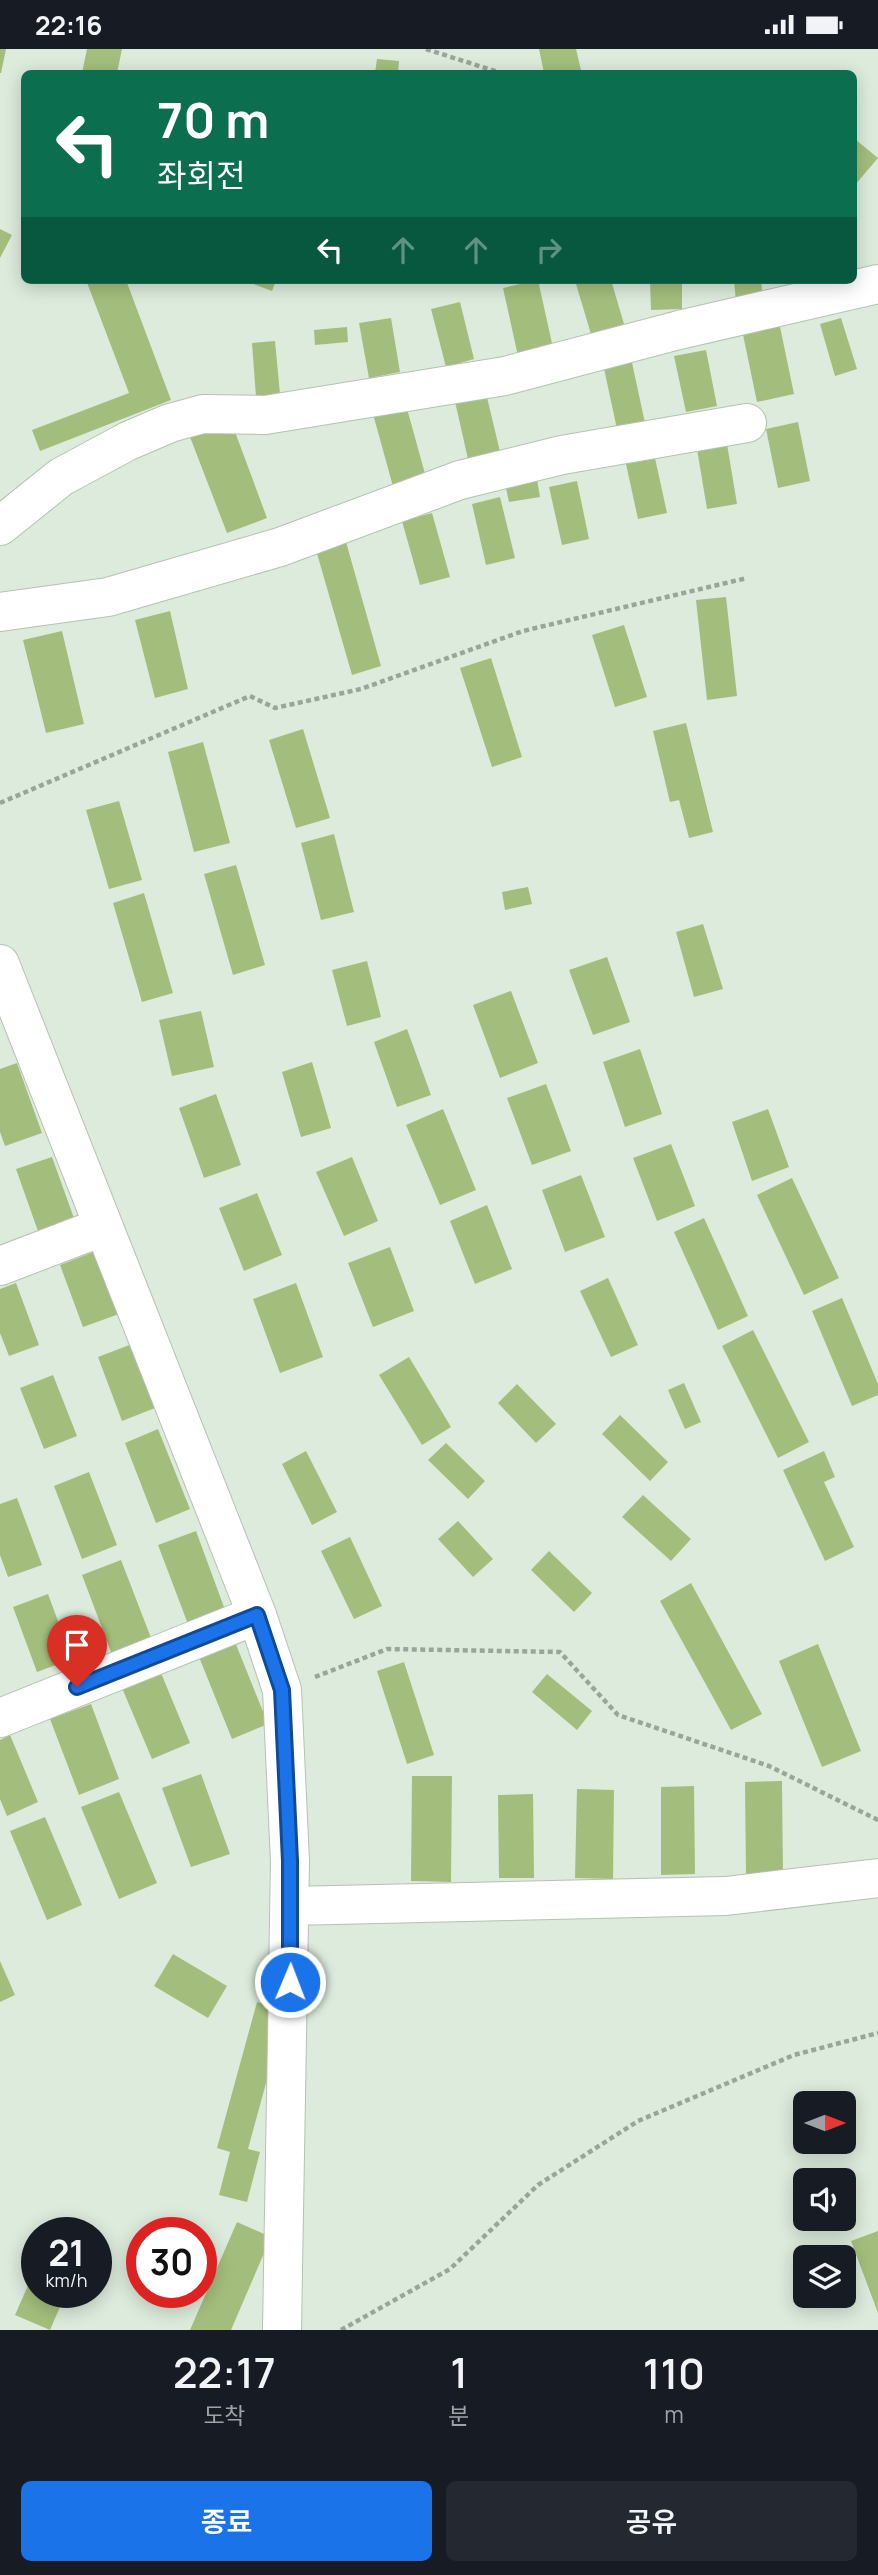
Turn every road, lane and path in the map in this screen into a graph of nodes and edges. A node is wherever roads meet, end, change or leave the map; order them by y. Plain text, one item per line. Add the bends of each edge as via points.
1 (426, 49) edge
2 (492, 70) edge
3 (878, 283) edge
4 (747, 423) dead end
5 (0, 526) edge
6 (747, 578) dead end
7 (0, 612) edge
8 (0, 803) edge
9 (0, 964) edge
10 (102, 1227) junction
11 (0, 1266) edge
12 (257, 1615) junction
13 (282, 1690) junction
14 (0, 1718) edge
15 (878, 1820) edge
16 (878, 1878) edge
17 (290, 1906) junction
18 (878, 2033) edge
19 (282, 2330) edge
20 (341, 2330) edge

1 - 2 path
3 - 5 street via 505,376 265,415 192,417 128,442 61,477
4 - 7 street via 562,455 460,480 281,547 108,597
6 - 8 path via 523,631 361,689 275,708 250,696
9 - 10 street
10 - 11 street
10 - 12 street
12 - 13 street
12 - 14 street
13 - 15 path via 387,1649 560,1652 618,1715 769,1766
13 - 17 street
16 - 17 street via 726,1896
17 - 19 street
18 - 20 path via 794,2055 638,2121 538,2185 450,2269

